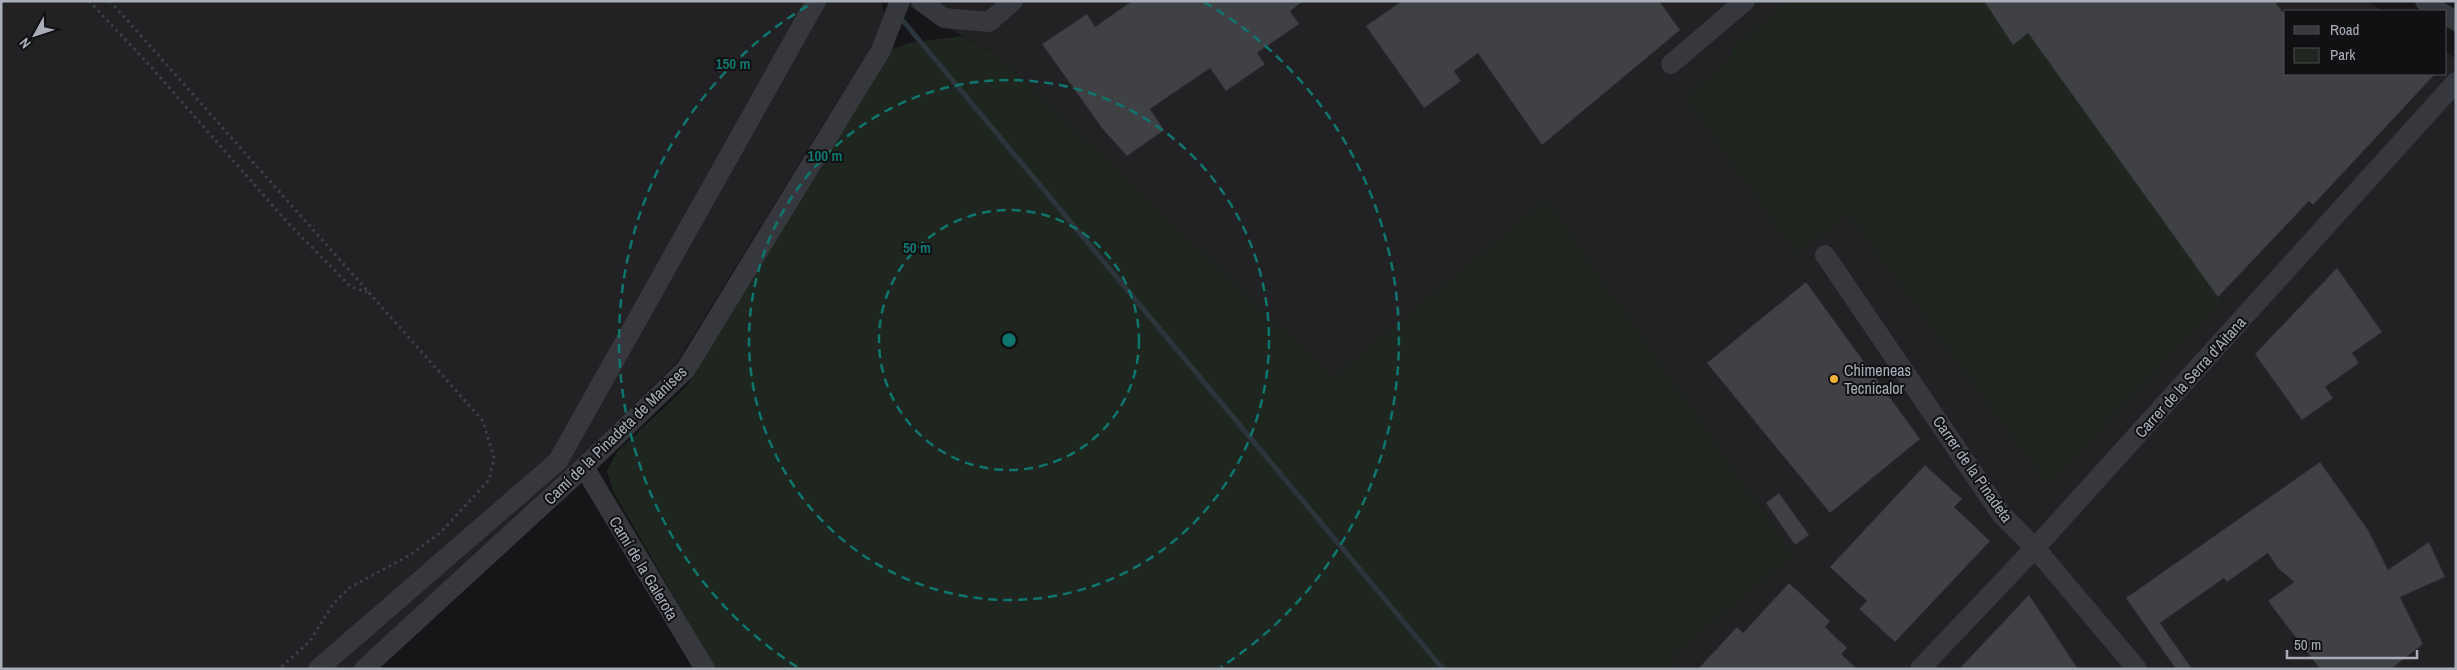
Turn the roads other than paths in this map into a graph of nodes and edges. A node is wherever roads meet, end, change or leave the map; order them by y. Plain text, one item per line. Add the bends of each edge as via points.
1 (816, 1) edge
2 (900, 1) edge
3 (921, 1) edge
4 (1013, 1) edge
5 (1745, 1) edge
6 (2425, 1) edge
7 (2438, 10) edge
8 (1671, 64) dead end
9 (2456, 82) edge
10 (1826, 255) dead end
11 (584, 467) junction
12 (2035, 548) junction
13 (318, 669) edge
14 (364, 669) edge
15 (705, 669) edge
16 (1920, 669) edge
17 (2137, 669) edge

1 - 13 street via 558,461
2 - 11 street, Camí de la Pinadeta de Manises via 881,50 686,369
3 - 4 street via 944,18 989,22
5 - 8 street
6 - 7 street
9 - 12 street, Carrer de la Serra d'Aitana
10 - 12 street, Carrer de la Pinadeta via 2001,514
11 - 14 street, Camí de la Pinadeta de Manises
11 - 15 street, Camí de la Galerota
12 - 16 street, Carrer de la Serra d'Aitana
12 - 17 street, Carrer de la Pinadeta

